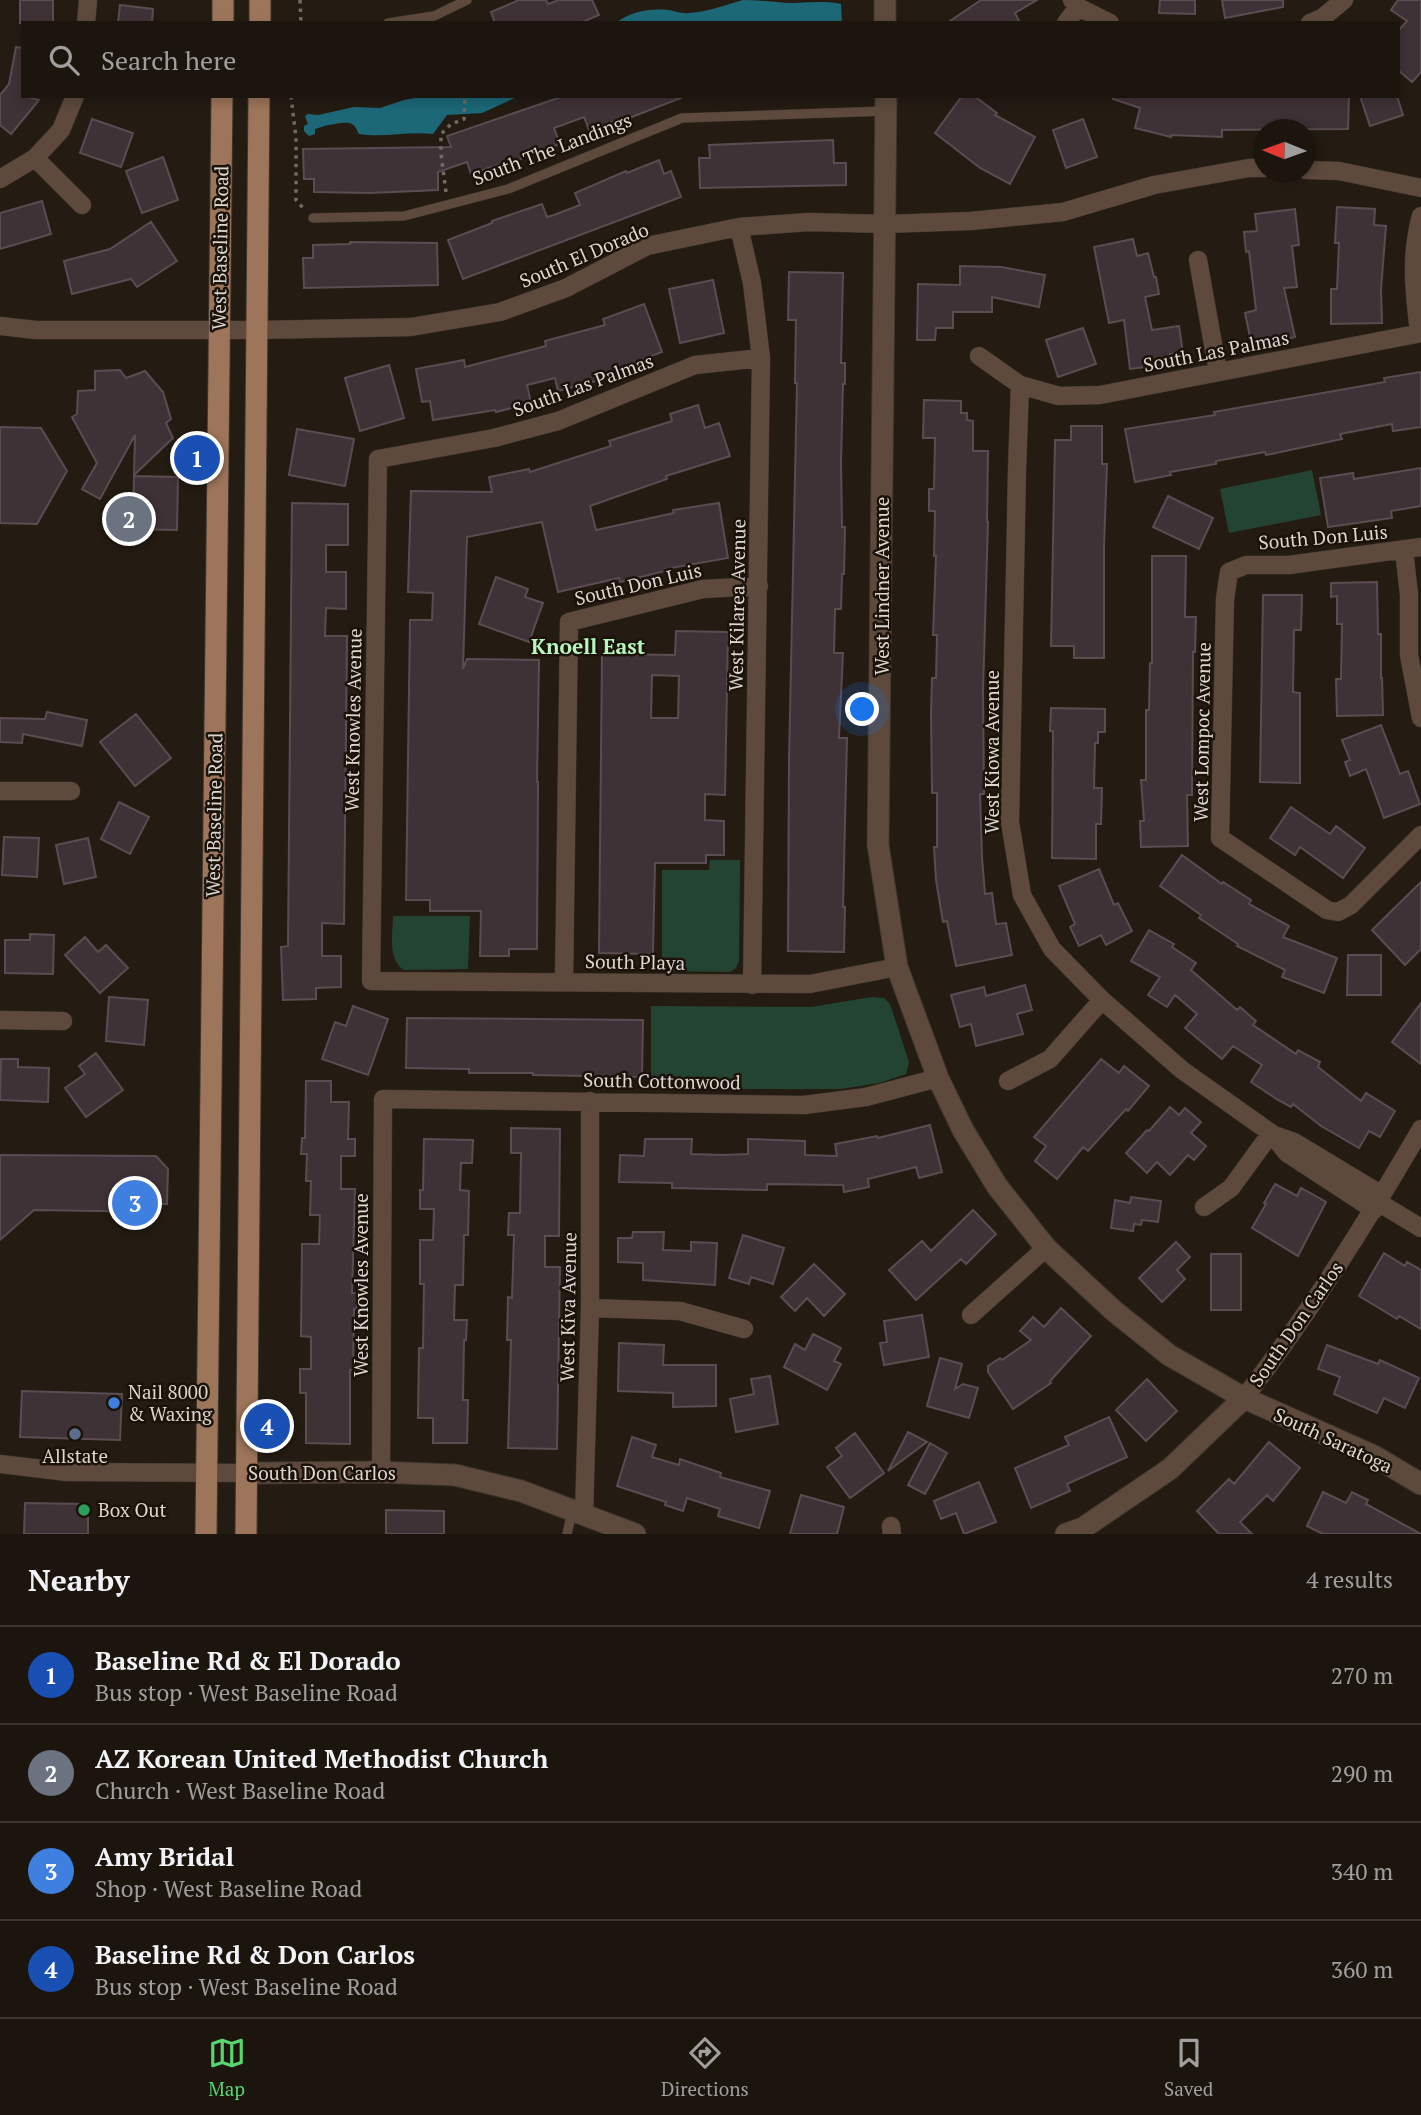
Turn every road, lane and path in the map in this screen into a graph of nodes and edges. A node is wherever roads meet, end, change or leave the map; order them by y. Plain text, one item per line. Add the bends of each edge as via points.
1 (88, 0) edge
2 (223, 0) edge
3 (260, 0) edge
4 (300, 0) edge
5 (467, 0) edge
6 (885, 0) edge
7 (1344, 0) edge
8 (1075, 4) edge
9 (86, 21) edge
10 (223, 21) edge
11 (260, 21) edge
12 (301, 21) edge
13 (401, 21) edge
14 (885, 21) edge
15 (1067, 21) edge
16 (1106, 21) edge
17 (1319, 21) edge
18 (74, 98) edge
19 (222, 98) edge
20 (259, 98) edge
21 (291, 98) edge
22 (465, 98) edge
23 (886, 104) edge
24 (35, 159) junction
25 (1253, 168) edge
26 (1316, 170) edge
27 (0, 178) edge
28 (1421, 188) edge
29 (448, 204) junction
30 (82, 205) dead end
31 (1421, 216) edge
32 (313, 218) joint
33 (885, 223) junction
34 (739, 227) junction
35 (1198, 260) dead end
36 (0, 326) edge
37 (219, 330) junction
38 (257, 330) junction
39 (1420, 332) edge
40 (979, 356) dead end
41 (761, 358) junction
42 (1219, 372) junction
43 (1020, 385) junction
44 (378, 459) joint
45 (1412, 548) edge
46 (1229, 572) joint
47 (759, 586) junction
48 (1421, 718) edge
49 (0, 791) edge
50 (71, 791) dead end
51 (1421, 835) edge
52 (897, 967) junction
53 (371, 981) joint
54 (564, 982) junction
55 (752, 985) junction
56 (1102, 1000) junction
57 (0, 1020) edge
58 (63, 1021) dead end
59 (938, 1078) junction
60 (1008, 1081) dead end
61 (383, 1099) joint
62 (590, 1101) junction
63 (1421, 1129) edge
64 (1271, 1133) junction
65 (1378, 1202) junction
66 (1204, 1207) dead end
67 (1421, 1228) edge
68 (1046, 1248) junction
69 (590, 1308) junction
70 (971, 1314) dead end
71 (744, 1329) dead end
72 (1244, 1398) junction
73 (0, 1464) edge
74 (381, 1472) junction
75 (207, 1473) junction
76 (246, 1473) junction
77 (1421, 1484) edge
78 (578, 1513) junction
79 (1078, 1532) edge
80 (206, 1534) edge
81 (246, 1534) edge
82 (567, 1534) edge
83 (635, 1534) edge

1 - 9 street
2 - 10 main road
3 - 11 main road
4 - 12 path
5 - 13 lane via 434,16
6 - 14 street
7 - 17 street
8 - 15 street
8 - 16 street
18 - 24 street via 61,130
19 - 37 main road, West Baseline Road
20 - 38 main road, West Baseline Road
21 - 32 path via 296,200
22 - 29 path via 464,119 442,134 440,155
23 - 29 lane, South The Landings via 682,118 508,189
23 - 33 street, West Lindner Avenue
24 - 27 street
24 - 30 street
25 - 33 street, South El Dorado via 1154,185 1062,212
26 - 28 street
29 - 32 lane, South The Landings via 404,216
31 - 39 street via 1414,241 1413,291
33 - 34 street, South El Dorado
33 - 52 street, West Lindner Avenue via 878,845
34 - 38 street, South El Dorado via 648,246 566,288 500,312 411,327
34 - 41 street, West Kilarea Avenue
35 - 42 street
36 - 37 street, South El Dorado
37 - 38 street, South El Dorado
37 - 75 main road, West Baseline Road
38 - 76 main road, West Baseline Road
39 - 42 street, South Las Palmas
40 - 43 street, South Las Palmas
41 - 44 street, South Las Palmas via 695,365 558,421
41 - 47 street, West Kilarea Avenue
42 - 43 street, South Las Palmas via 1100,395 1059,396
43 - 56 street, West Kiowa Avenue via 1010,822 1021,895 1052,949
44 - 53 street, West Knowles Avenue
45 - 46 street, South Don Luis via 1289,565 1247,565
45 - 48 street via 1409,655
46 - 51 street, West Lompoc Avenue via 1220,838 1327,911 1338,912 1351,905
47 - 54 street, South Don Luis via 703,589 569,622
47 - 55 street, West Kilarea Avenue
49 - 50 street
52 - 55 street, South Playa via 810,985
52 - 59 street, West Lindner Avenue
53 - 54 street, South Playa
54 - 55 street, South Playa
56 - 60 street via 1050,1059
56 - 64 street, West Kiowa Avenue via 1182,1070
57 - 58 street
59 - 62 street, South Cottonwood via 866,1097 804,1105
59 - 68 street, West Lindner Avenue via 997,1186
61 - 62 street, South Cottonwood
61 - 74 street, West Knowles Avenue
62 - 69 street, West Kiva Avenue
63 - 65 street, South Don Carlos
64 - 65 street, West Kiowa Avenue via 1287,1153
64 - 66 street via 1231,1188
65 - 67 street, West Kiowa Avenue
65 - 72 street, South Don Carlos via 1288,1341
68 - 70 street
68 - 72 street, West Lindner Avenue via 1169,1355
69 - 71 street via 680,1311
69 - 78 street, West Kiva Avenue
72 - 77 street, South Saratoga via 1374,1456
72 - 79 street, South Don Carlos via 1170,1469
73 - 75 street, South Don Carlos via 67,1472
74 - 76 street, South Don Carlos
74 - 78 street, South Don Carlos via 464,1477 521,1491
75 - 76 street, South Don Carlos
75 - 80 main road, West Baseline Road
76 - 81 main road, West Baseline Road
78 - 82 lane
78 - 83 street, South Don Carlos

